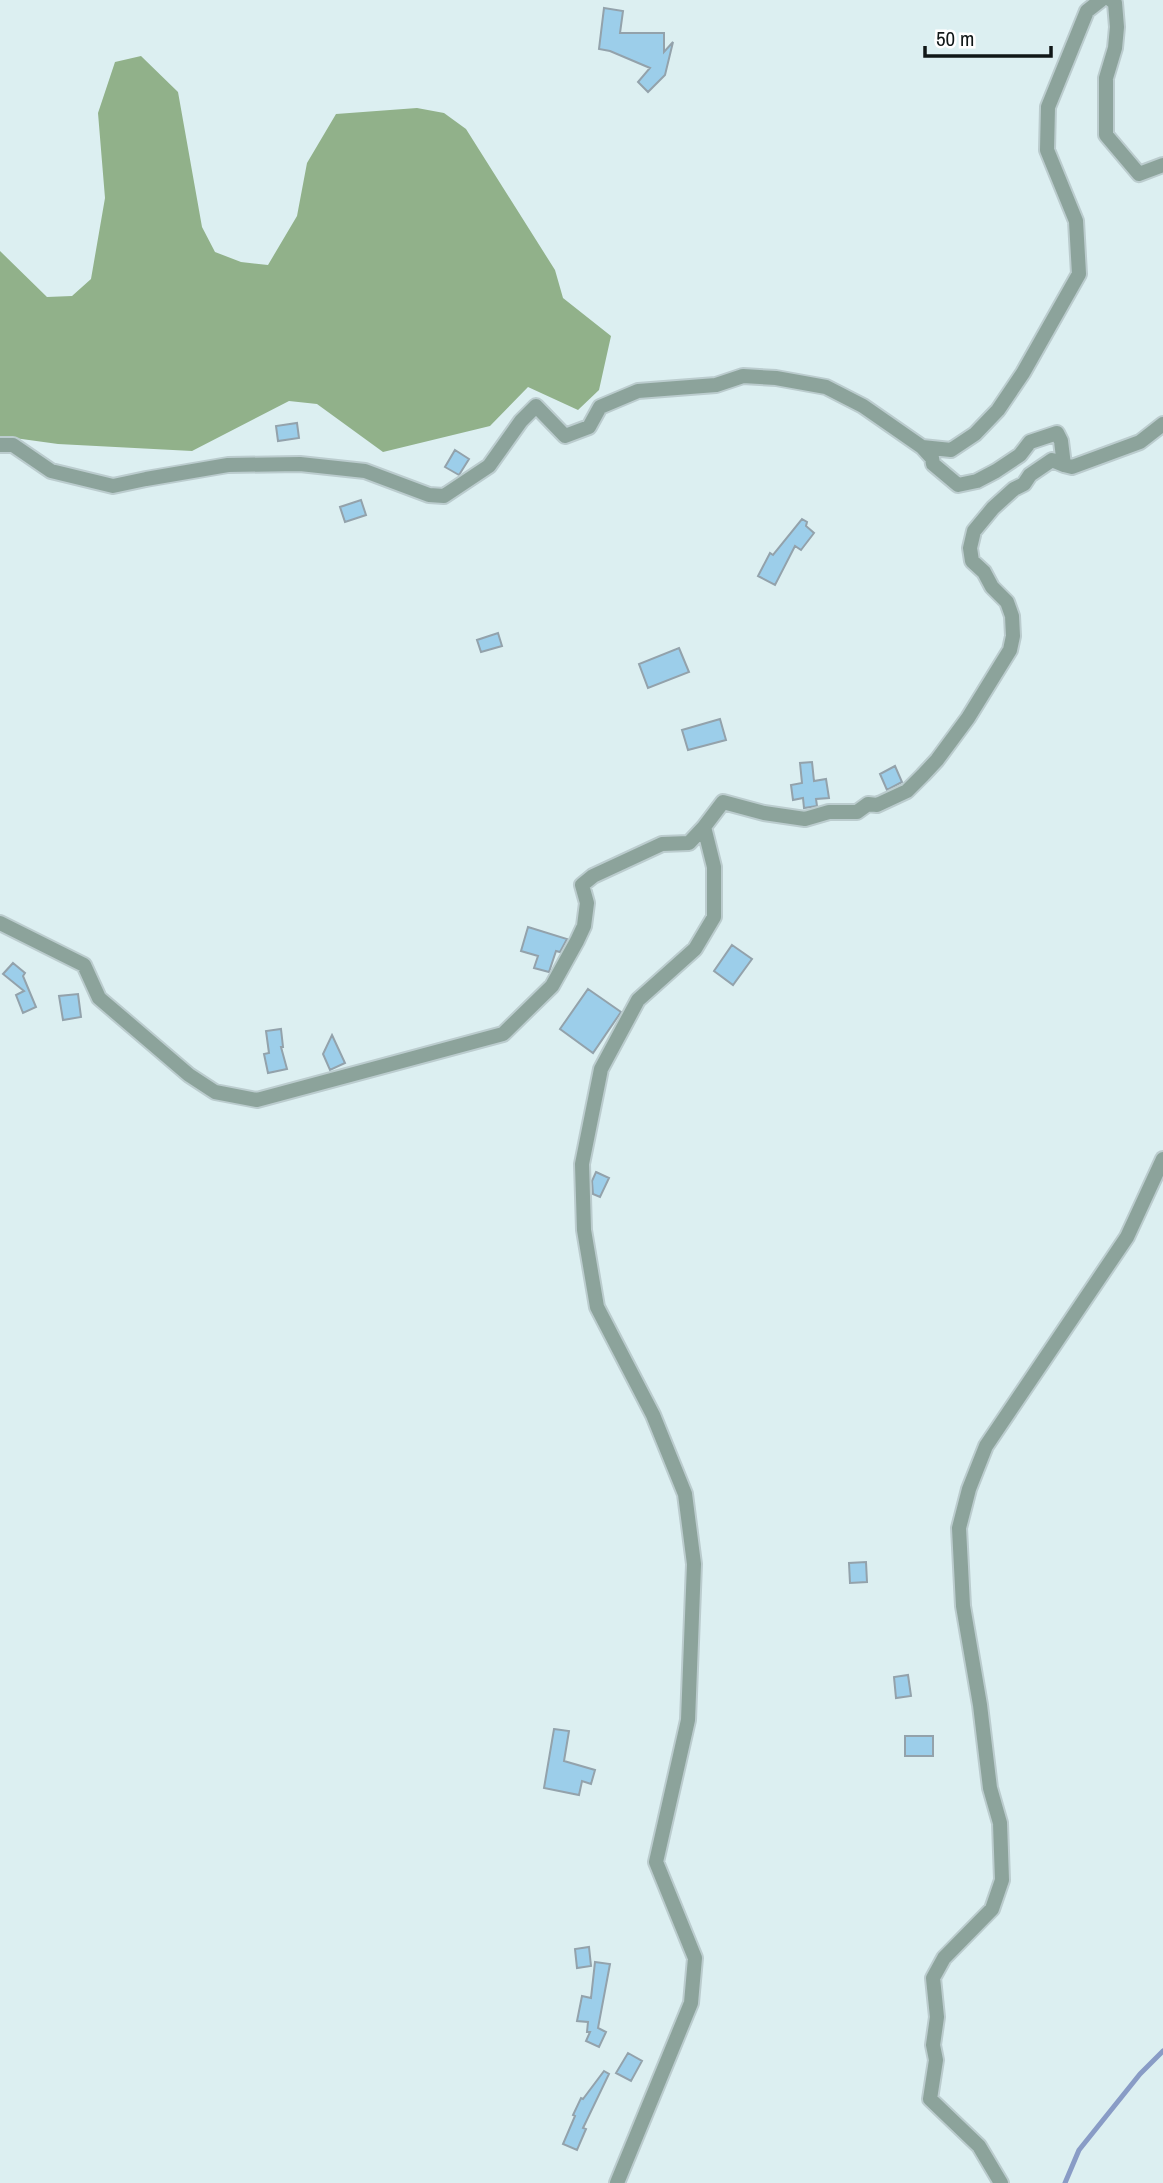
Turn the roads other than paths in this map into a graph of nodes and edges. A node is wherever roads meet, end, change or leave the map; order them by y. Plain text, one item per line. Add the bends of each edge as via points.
1 (1101, 0) edge
2 (1111, 0) edge
3 (1163, 165) edge
4 (1163, 424) edge
5 (0, 445) edge
6 (922, 447) junction
7 (1064, 465) junction
8 (704, 827) junction
9 (0, 923) edge
10 (1163, 1159) edge
11 (617, 2183) edge
12 (1001, 2183) edge

1 - 6 street via 1087,11 1048,107 1047,150 1076,221 1079,274 998,410 951,450
2 - 3 street via 1118,27 1106,78 1106,135 1139,174
4 - 7 street via 1132,446 1072,467
5 - 6 street via 13,445 51,471 113,486 228,465 299,464 365,471 429,495 444,496 489,466 536,406 565,436 589,427 600,407 638,391 716,385 743,376 826,387
6 - 7 street via 933,464 958,485 977,481 1020,455 1030,442 1057,433
7 - 8 street via 1052,460 1030,475 974,531 972,561 1007,602 1013,636 1010,650 968,718 923,775 906,791 856,812 830,812 805,819 723,802
8 - 9 street via 689,843 662,844 593,876 582,886 587,903 577,941 552,986 503,1034 257,1101 215,1093 189,1075 99,998 84,965
8 - 11 street via 714,867 714,917 695,949 638,1000 601,1069 582,1164 584,1230 597,1307 653,1415 685,1494 694,1564 688,1720 656,1862 695,1958 691,2003
10 - 12 street via 1127,1237 986,1446 959,1528 963,1606 990,1788 1000,1824 1002,1880 992,1909 944,1958 933,1978 936,2060 930,2099 979,2146

